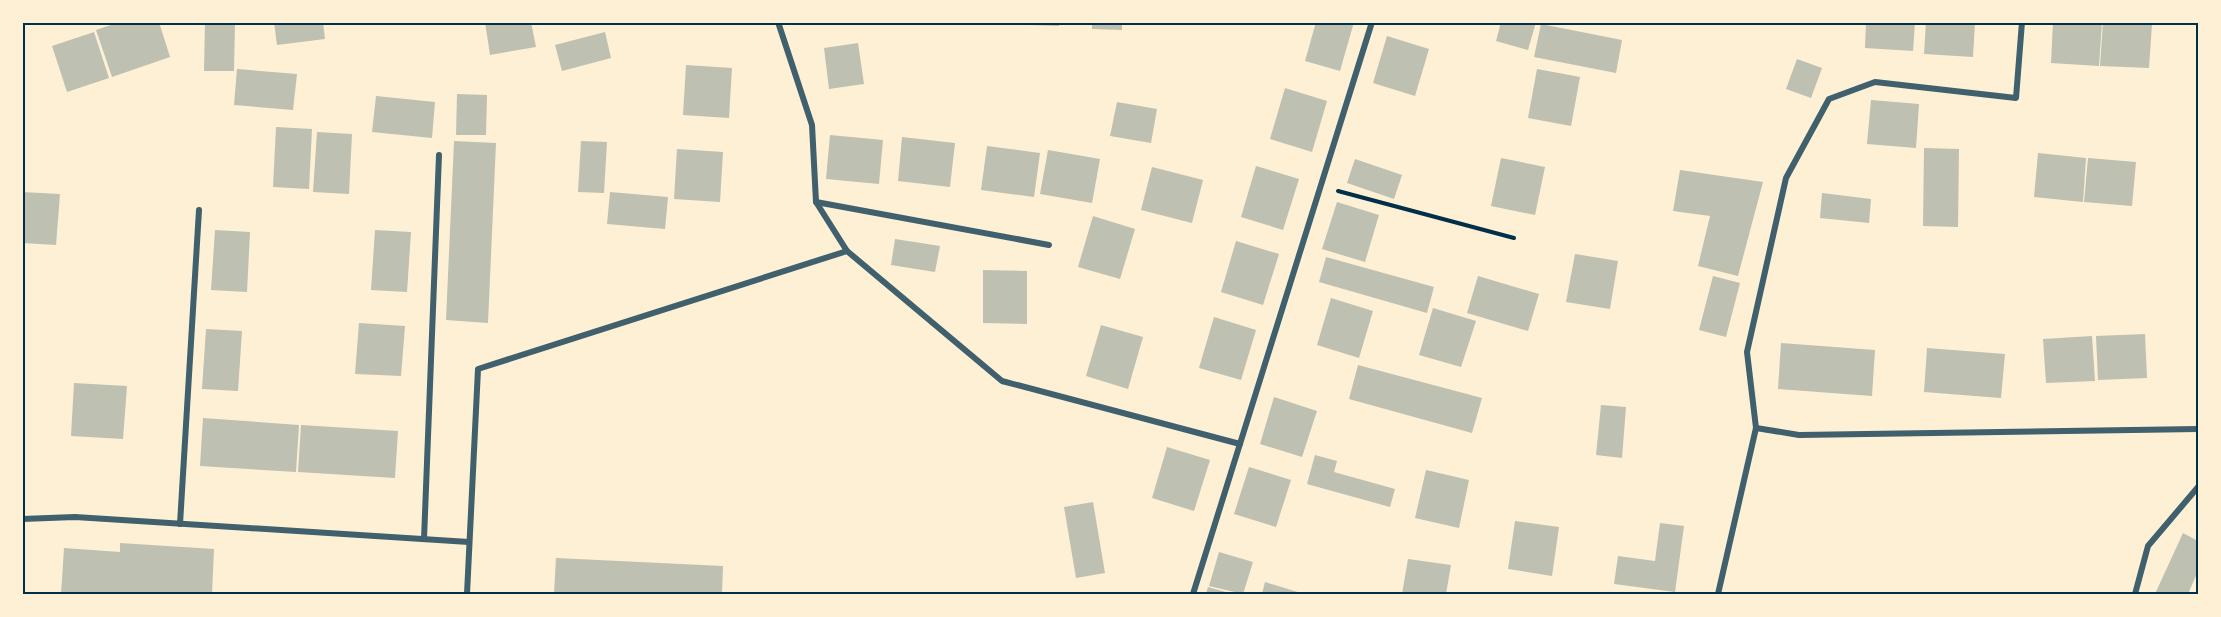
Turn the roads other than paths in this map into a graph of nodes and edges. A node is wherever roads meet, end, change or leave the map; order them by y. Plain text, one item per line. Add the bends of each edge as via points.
1 (778, 22) edge
2 (1372, 22) edge
3 (2022, 22) edge
4 (439, 155) dead end
5 (816, 202) junction
6 (199, 210) dead end
7 (1049, 245) dead end
8 (847, 251) junction
9 (1756, 428) junction
10 (2199, 429) edge
11 (1240, 444) junction
12 (2199, 487) edge
13 (22, 519) edge
14 (180, 524) junction
15 (424, 539) junction
16 (469, 542) junction
17 (467, 594) edge
18 (1193, 594) edge
19 (1718, 594) edge
20 (2135, 594) edge

1 - 5 street via 812,125
2 - 11 street
3 - 9 street via 2016,98 1875,82 1829,99 1786,178 1747,352
4 - 15 street
5 - 7 street
5 - 8 street
6 - 14 street
8 - 11 street via 1002,381
8 - 16 street via 478,369
9 - 10 street via 1799,435
9 - 19 street
11 - 18 street
12 - 20 street via 2148,546
13 - 14 street via 75,517
14 - 15 street
15 - 16 street
16 - 17 street

